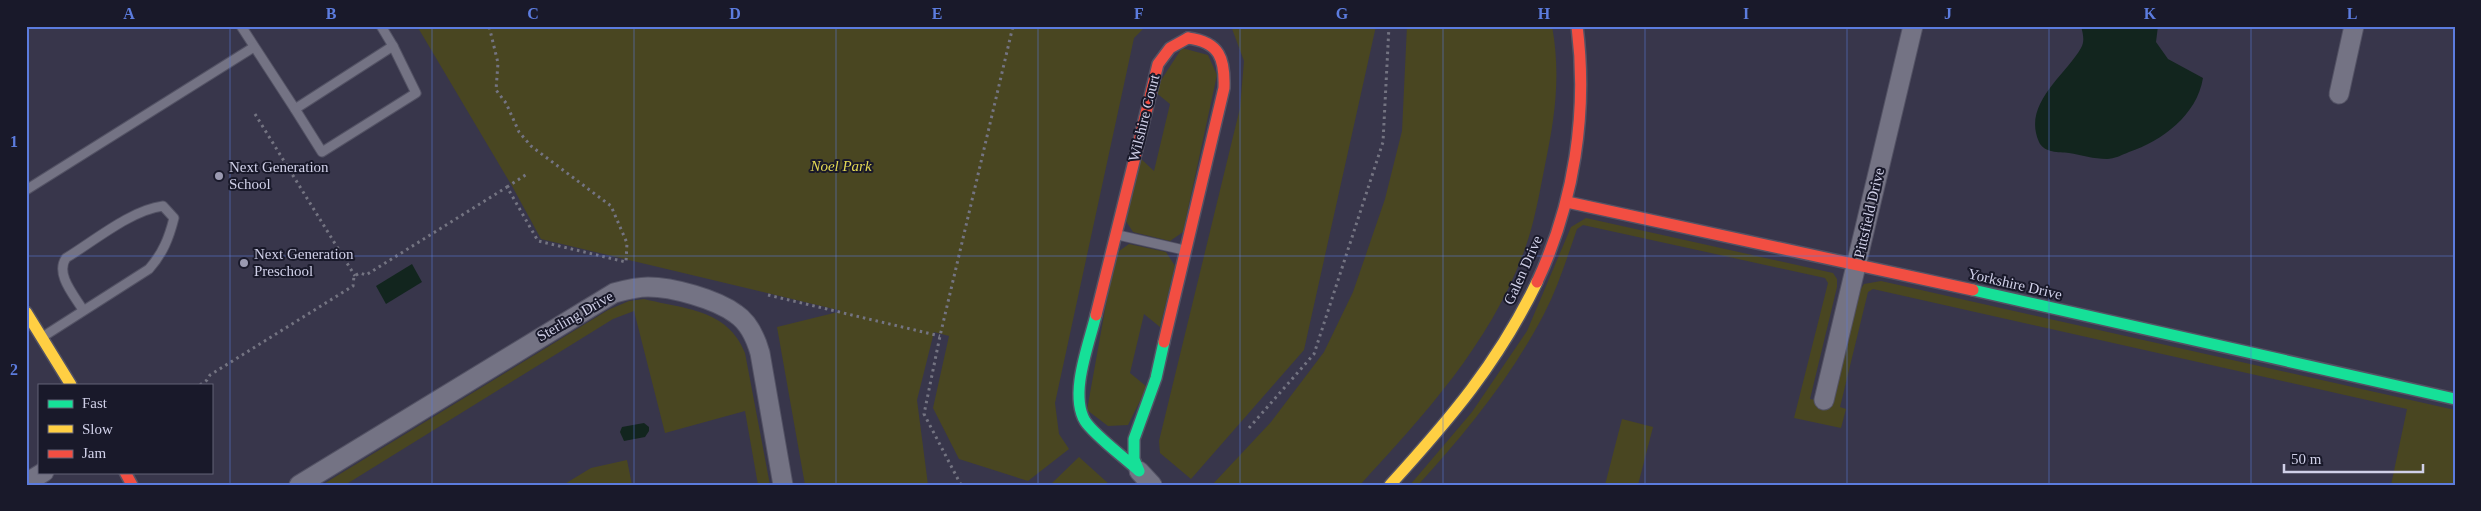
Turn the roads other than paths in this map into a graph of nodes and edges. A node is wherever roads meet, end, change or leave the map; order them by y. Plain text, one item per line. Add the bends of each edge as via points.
1 (241, 26) edge
2 (381, 26) edge
3 (1577, 26) edge
4 (1913, 26) edge
5 (2354, 26) edge
6 (393, 46) junction
7 (254, 47) junction
8 (2339, 94) dead end
9 (295, 109) junction
10 (26, 190) edge
11 (1568, 202) junction
12 (1116, 234) junction
13 (1186, 251) junction
14 (1857, 264) junction
15 (82, 310) junction
16 (26, 312) edge
17 (42, 338) junction
18 (70, 384) edge
19 (2455, 399) edge
20 (1824, 400) dead end
21 (1139, 471) junction
22 (41, 474) edge
23 (125, 474) edge
24 (26, 483) edge
25 (132, 485) edge
26 (299, 485) edge
27 (783, 485) edge
28 (1152, 485) edge
29 (1390, 485) edge

1 - 7 lane
2 - 6 lane
3 - 11 street, Galen Drive via 1580,118
4 - 14 street, Pittsfield Drive
5 - 8 street
6 - 9 lane
6 - 9 lane via 416,93 322,152
7 - 9 lane
7 - 10 lane
11 - 14 street, Yorkshire Drive
11 - 29 street, Galen Drive via 1531,293 1509,336 1458,410
12 - 13 lane
12 - 13 street, Wilshire Court via 1158,64 1176,42 1199,38 1210,44 1224,62 1224,88
12 - 21 street, Wilshire Court via 1079,386 1079,402 1086,422
13 - 21 street, Wilshire Court via 1156,378 1134,439 1134,459
14 - 19 street, Yorkshire Drive
14 - 20 street, Pittsfield Drive
15 - 15 lane via 149,269 170,237 174,218 169,210 163,206 152,208 66,258 61,265 62,272
15 - 17 lane
16 - 17 street
17 - 18 street
21 - 28 street, Wilshire Court
22 - 24 street
23 - 25 street
26 - 27 street, Sterling Drive via 614,293 633,287 697,296 722,305 744,322 760,353

